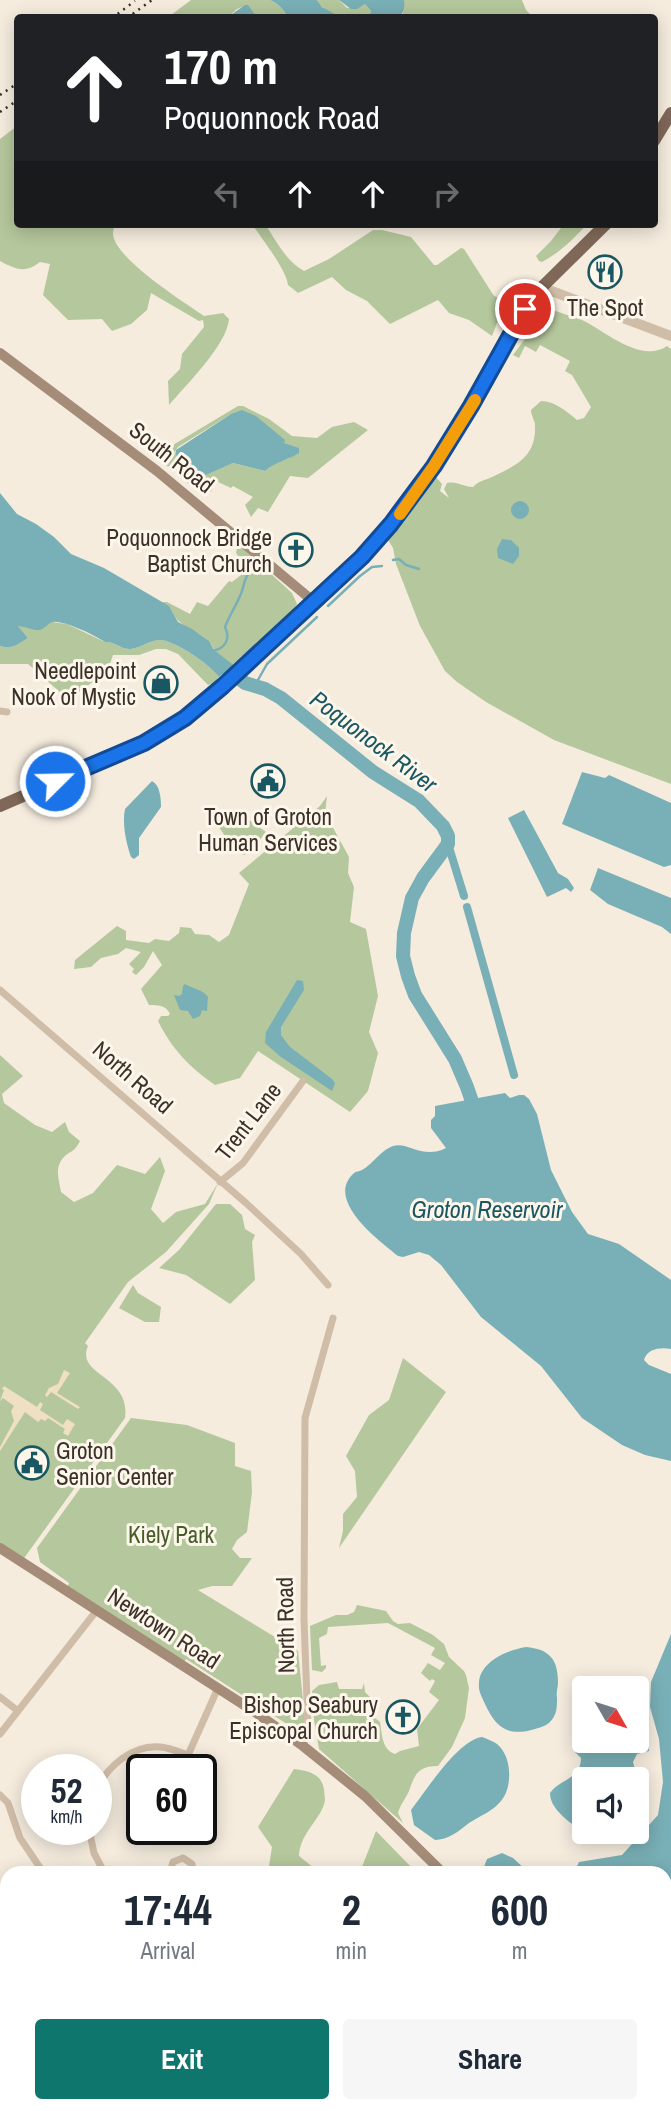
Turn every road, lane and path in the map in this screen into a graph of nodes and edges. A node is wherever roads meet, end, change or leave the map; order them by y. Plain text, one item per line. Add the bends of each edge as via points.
1 (671, 113) edge
2 (658, 134) edge
3 (602, 228) edge
4 (541, 287) junction
5 (671, 336) edge
6 (0, 353) edge
7 (313, 601) junction
8 (0, 806) edge
9 (0, 990) edge
10 (303, 1081) dead end
11 (220, 1182) junction
12 (328, 1284) dead end
13 (333, 1318) dead end
14 (0, 1548) edge
15 (97, 1610) junction
16 (218, 1688) junction
17 (0, 1697) edge
18 (18, 1711) junction
19 (0, 1734) edge
20 (303, 1745) junction
21 (112, 1767) edge
22 (0, 1796) edge
23 (92, 1845) edge
24 (39, 1866) edge
25 (101, 1866) edge
26 (172, 1866) edge
27 (192, 1866) edge
28 (436, 1866) edge

1 - 2 main road
3 - 4 main road
4 - 5 street
4 - 7 main road via 416,492 375,544
6 - 7 main road, South Road via 166,479
7 - 8 main road via 185,718 154,738
9 - 11 street, North Road
10 - 11 street, Trent Lane via 243,1163
11 - 12 street, North Road via 281,1234
13 - 20 street, North Road via 305,1418 308,1728
14 - 15 main road, Newtown Road
15 - 16 main road, Newtown Road
15 - 18 street
16 - 20 main road, Newtown Road
16 - 21 street via 188,1755 161,1747 141,1749
17 - 18 street
18 - 19 street
20 - 28 main road via 365,1796
22 - 24 street via 8,1803 20,1838
23 - 25 street
26 - 27 street via 183,1858

